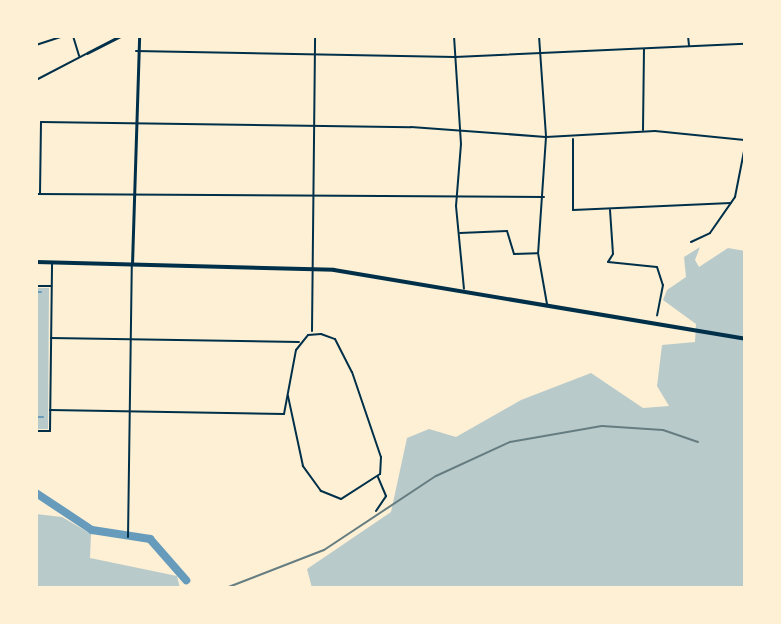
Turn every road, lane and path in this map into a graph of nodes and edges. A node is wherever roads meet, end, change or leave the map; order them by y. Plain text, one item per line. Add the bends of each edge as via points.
1 (64, 36) edge
2 (73, 36) edge
3 (120, 36) edge
4 (139, 36) edge
5 (315, 36) edge
6 (454, 36) edge
7 (539, 36) edge
8 (688, 36) edge
9 (745, 44) edge
10 (36, 45) edge
11 (689, 46) junction
12 (644, 49) junction
13 (136, 51) junction
14 (87, 53) joint
15 (315, 54) junction
16 (540, 55) junction
17 (80, 57) junction
18 (455, 57) junction
19 (36, 80) edge
20 (135, 123) junction
21 (314, 126) junction
22 (643, 131) junction
23 (461, 132) junction
24 (546, 137) junction
25 (573, 138) junction
26 (745, 140) edge
27 (745, 146) edge
28 (38, 194) edge
29 (133, 195) junction
30 (457, 195) junction
31 (544, 197) junction
32 (313, 198) junction
33 (731, 203) junction
34 (610, 209) junction
35 (460, 233) junction
36 (691, 242) dead end
37 (538, 253) junction
38 (36, 262) edge
39 (52, 263) junction
40 (132, 264) junction
41 (313, 269) junction
42 (36, 286) edge
43 (52, 286) junction
44 (464, 292) junction
45 (547, 306) junction
46 (657, 315) dead end
47 (312, 333) junction
48 (51, 338) junction
49 (132, 339) junction
50 (745, 339) edge
51 (300, 343) junction
52 (288, 396) junction
53 (50, 410) junction
54 (131, 411) junction
55 (36, 431) edge
56 (378, 476) junction
57 (376, 511) dead end
58 (128, 537) dead end

1 - 10 street
2 - 17 street
3 - 14 street
4 - 13 street
5 - 15 street
6 - 18 street
7 - 16 street
8 - 11 street
9 - 11 street
11 - 12 street
12 - 16 street
12 - 22 street
13 - 15 street
13 - 20 street
14 - 17 street
15 - 18 street
15 - 21 street
16 - 18 street
16 - 24 street
17 - 19 street
18 - 23 street
20 - 21 street
20 - 28 street via 41,122
20 - 29 street
21 - 23 street
21 - 32 street
22 - 25 street
22 - 26 street
23 - 24 street
23 - 30 street
24 - 25 street
24 - 31 street
25 - 34 street via 573,210
27 - 33 street via 744,174
28 - 29 street
29 - 32 street
29 - 40 street
30 - 31 street
30 - 32 street
30 - 35 street
31 - 37 street
32 - 41 street
33 - 34 street
33 - 36 street via 710,233
34 - 46 street via 613,254 608,262 657,267 663,285
35 - 37 street via 507,231 514,254
35 - 44 street
37 - 45 street
38 - 39 main road
39 - 40 main road
39 - 43 street
40 - 41 main road
40 - 49 street
41 - 44 main road
41 - 47 street
42 - 43 street
43 - 48 street
44 - 45 main road
45 - 50 main road
47 - 51 street
47 - 56 street via 335,339 352,372 381,457
48 - 49 street
48 - 53 street
49 - 51 street
49 - 54 street
51 - 52 street
52 - 54 street via 284,414
52 - 56 street via 303,466 321,491 341,499
53 - 54 street
53 - 55 street via 50,431
54 - 58 street
56 - 57 street via 386,496

